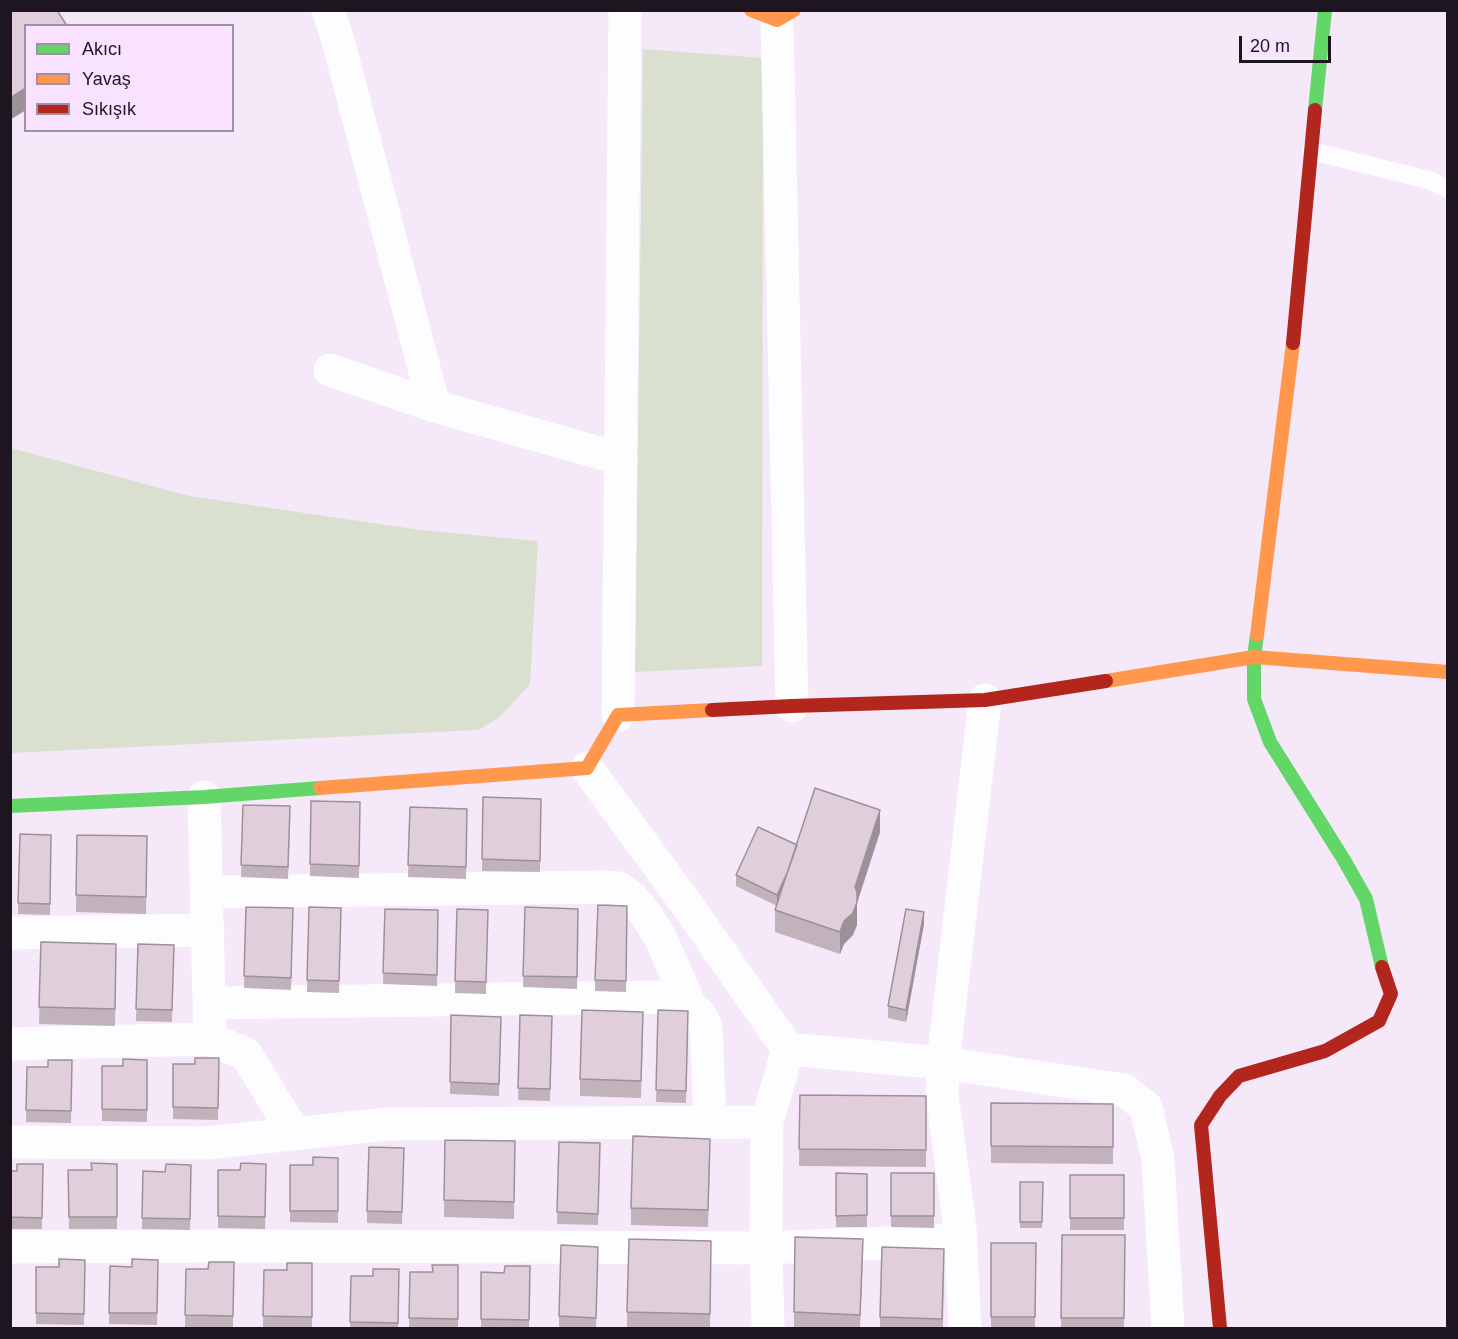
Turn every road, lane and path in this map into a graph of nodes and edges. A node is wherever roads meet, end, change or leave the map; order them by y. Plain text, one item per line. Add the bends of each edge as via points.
1 (328, 10) edge
2 (625, 10) edge
3 (1325, 10) edge
4 (774, 14) edge
5 (1311, 151) junction
6 (1448, 189) edge
7 (330, 370) dead end
8 (434, 406) junction
9 (621, 459) junction
10 (1254, 657) junction
11 (1448, 672) edge
12 (985, 700) junction
13 (792, 706) junction
14 (618, 715) junction
15 (587, 768) junction
16 (204, 797) junction
17 (10, 806) edge
18 (207, 892) junction
19 (208, 930) junction
20 (10, 933) edge
21 (209, 1003) junction
22 (690, 1005) junction
23 (210, 1039) junction
24 (10, 1044) edge
25 (788, 1050) junction
26 (943, 1063) junction
27 (710, 1122) junction
28 (767, 1122) junction
29 (295, 1134) junction
30 (10, 1142) edge
31 (960, 1240) junction
32 (10, 1247) edge
33 (766, 1248) junction
34 (768, 1329) edge
35 (965, 1329) edge
36 (1168, 1329) edge
37 (1220, 1329) edge

1 - 8 street
2 - 9 street
3 - 5 street
4 - 13 street
5 - 6 lane via 1430,180
5 - 10 street via 1293,346
7 - 8 street
8 - 9 street
9 - 14 street
10 - 11 street
10 - 12 street
10 - 37 street via 1254,699 1270,742 1366,899 1391,994 1378,1021 1325,1051 1239,1076 1201,1125
12 - 13 street
12 - 26 street
13 - 14 street
14 - 15 street
15 - 16 street
15 - 25 street
16 - 17 street
16 - 18 street
18 - 19 street
18 - 22 street via 620,888 645,913 660,937
19 - 20 street
19 - 21 street
21 - 22 street via 651,997
21 - 23 street
22 - 27 street via 705,1026
23 - 24 street
23 - 29 street via 246,1054
25 - 26 street
25 - 28 street
26 - 31 street via 942,1094
26 - 36 street via 1124,1090 1146,1107 1158,1159
27 - 28 street
27 - 29 street via 388,1124
28 - 33 street
29 - 30 street via 206,1143
31 - 33 street
31 - 35 street
32 - 33 street
33 - 34 street

